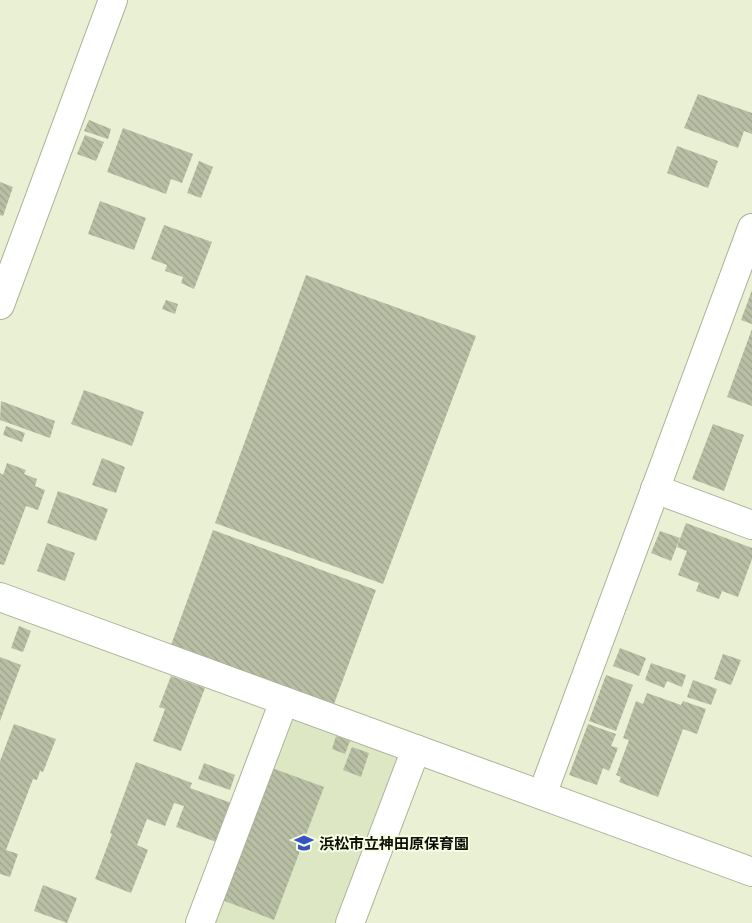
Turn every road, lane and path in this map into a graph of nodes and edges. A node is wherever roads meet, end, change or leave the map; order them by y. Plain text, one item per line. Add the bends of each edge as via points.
1 (113, 0) edge
2 (752, 228) edge
3 (0, 305) edge
4 (655, 489) junction
5 (752, 524) edge
6 (0, 597) edge
7 (284, 701) junction
8 (416, 749) junction
9 (542, 795) junction
10 (752, 872) edge
11 (200, 923) edge
12 (350, 923) edge

1 - 3 street
2 - 4 street
4 - 5 street
4 - 9 street
6 - 7 street
7 - 8 street
7 - 11 street
8 - 9 street
8 - 12 street
9 - 10 street

